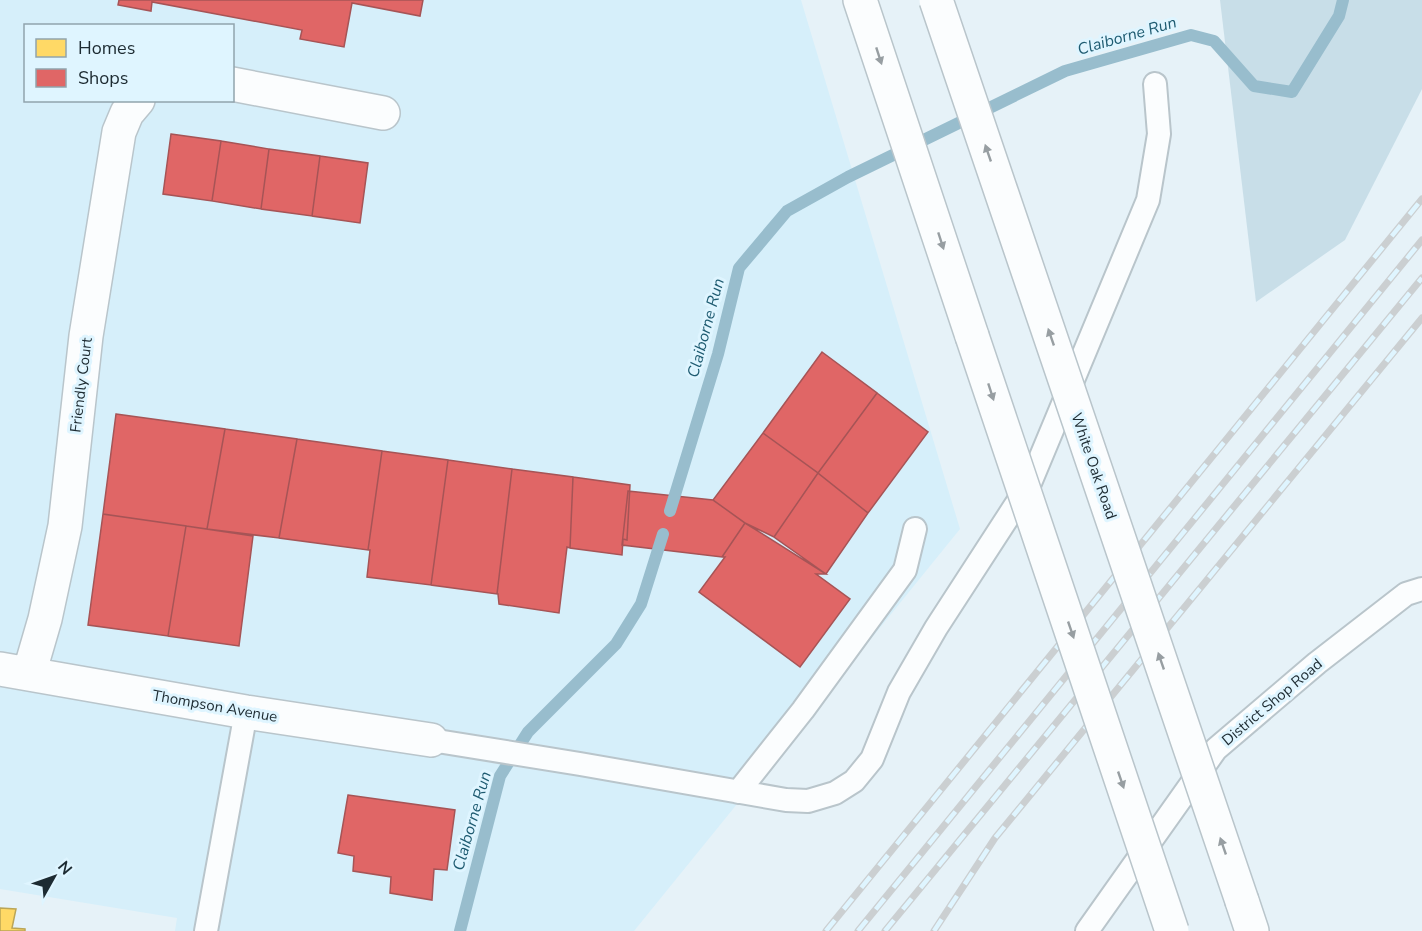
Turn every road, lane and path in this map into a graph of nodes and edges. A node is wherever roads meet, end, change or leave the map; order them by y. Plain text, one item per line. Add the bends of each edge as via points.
1 (860, 0) edge
2 (936, 0) edge
3 (234, 84) edge
4 (1155, 84) dead end
5 (136, 102) edge
6 (383, 113) dead end
7 (915, 529) dead end
8 (1422, 589) edge
9 (15, 671) edge
10 (246, 712) junction
11 (431, 740) joint
12 (738, 792) junction
13 (1247, 916) edge
14 (206, 931) edge
15 (1087, 931) edge
16 (1172, 931) edge

1 -> 16 main road, bridge
13 -> 2 main road, White Oak Road, bridge
3 - 6 main road
4 - 12 lane via 1159,134 1148,201 1030,483 936,628 899,693 872,759 836,793 808,801
5 - 9 main road, Friendly Court via 119,132 86,336 65,526 45,619
7 - 12 lane via 905,570
8 - 15 lane, District Shop Road via 1406,594 1326,656 1216,749
9 - 10 main road, Thompson Avenue
10 - 11 main road, Thompson Avenue
10 - 14 lane
11 - 12 lane

